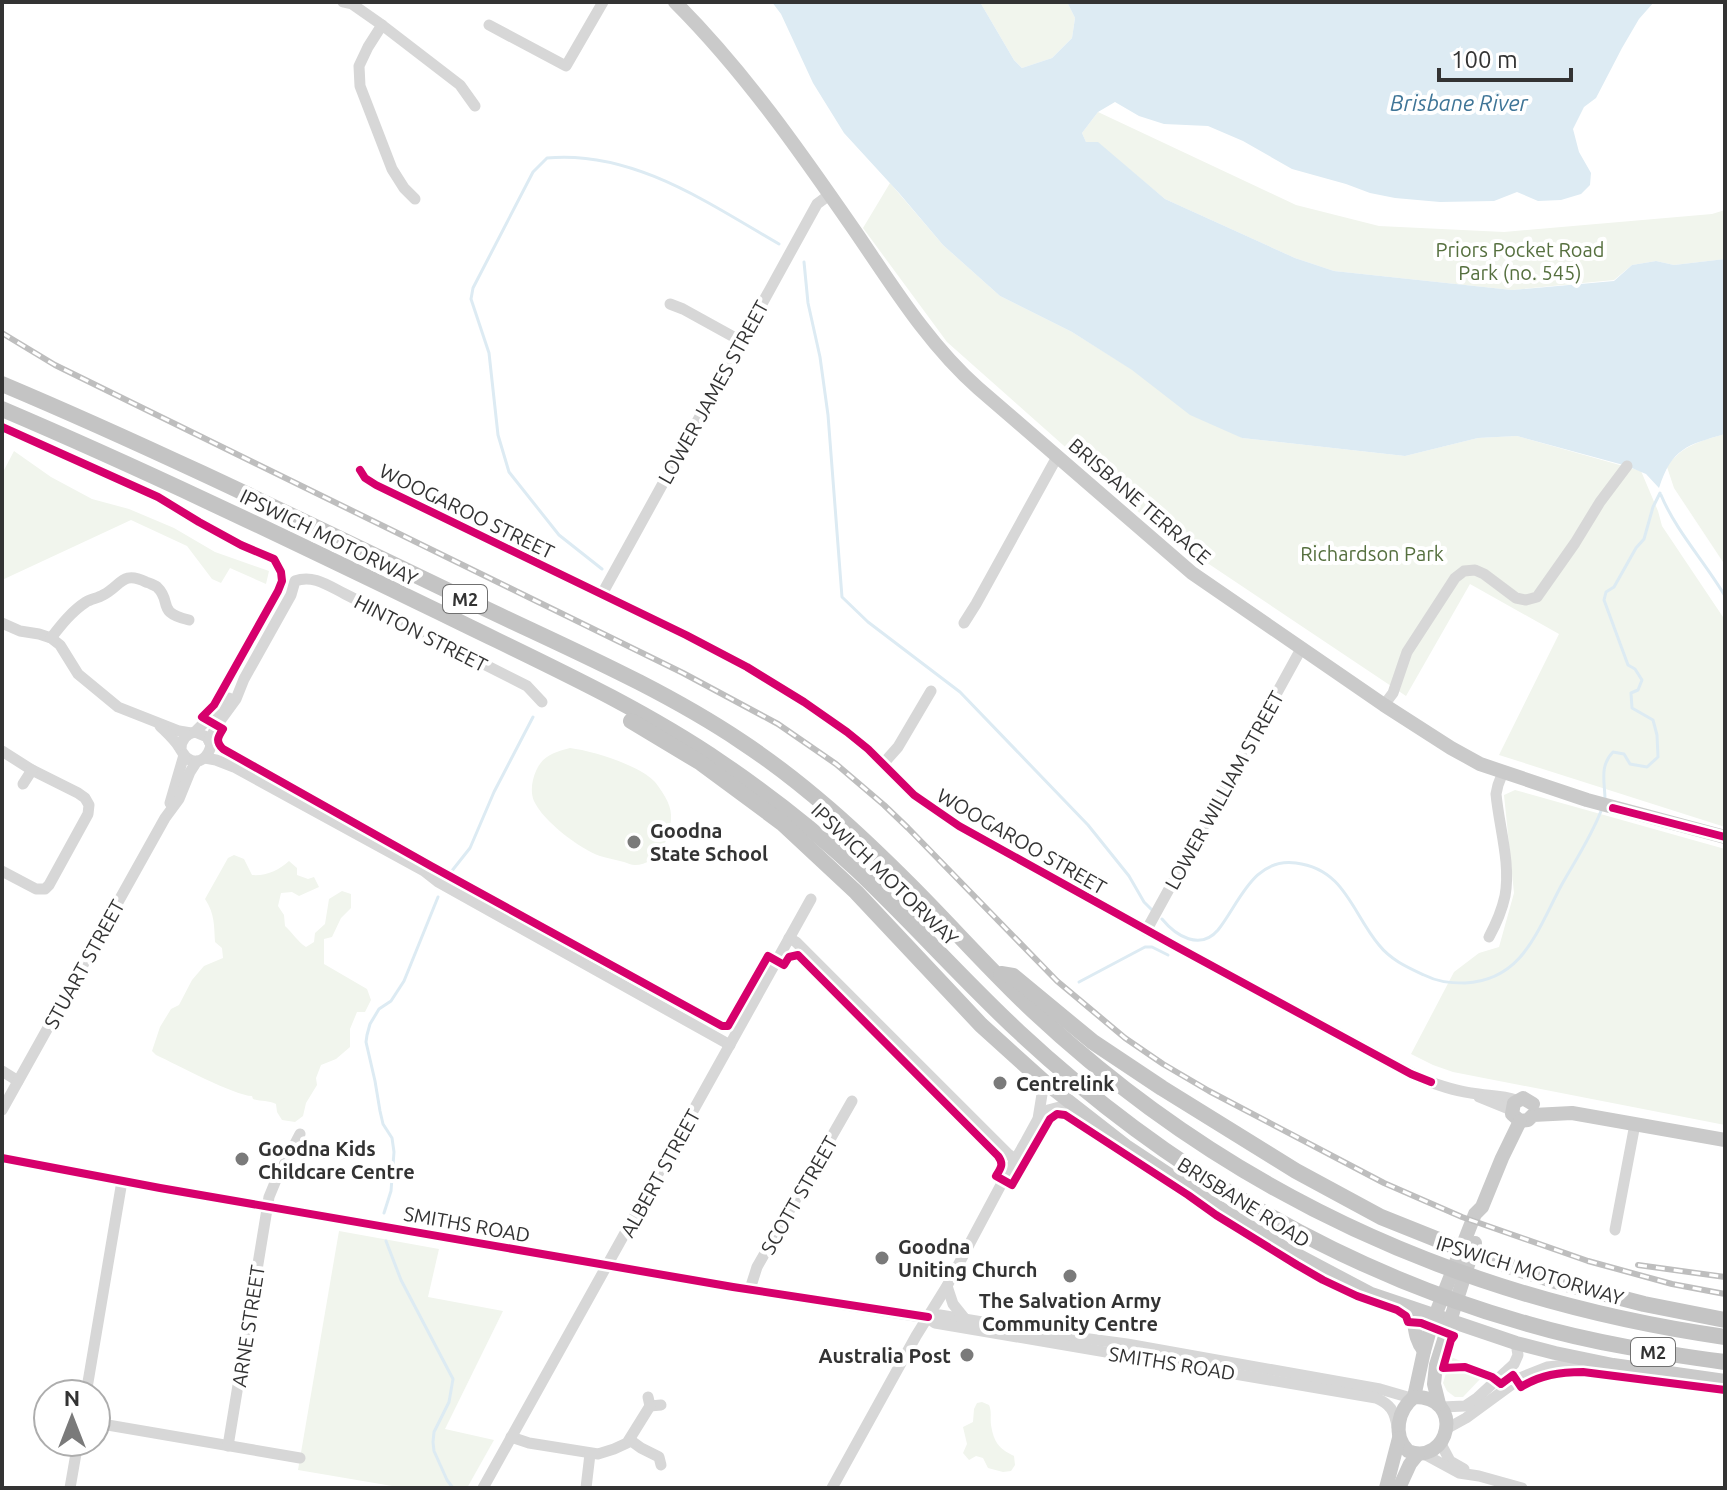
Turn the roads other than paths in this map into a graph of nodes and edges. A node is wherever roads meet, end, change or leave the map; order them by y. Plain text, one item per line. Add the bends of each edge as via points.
1 (343, 2) edge
2 (603, 2) edge
3 (675, 2) edge
4 (382, 25) junction
5 (489, 25) dead end
6 (475, 106) dead end
7 (829, 195) junction
8 (415, 199) dead end
9 (670, 304) dead end
10 (741, 341) junction
11 (2, 384) edge
12 (2, 409) edge
13 (1057, 457) junction
14 (1627, 466) dead end
15 (360, 470) dead end
16 (602, 594) junction
17 (189, 620) dead end
18 (2, 623) edge
19 (964, 623) dead end
20 (51, 638) junction
21 (1301, 649) junction
22 (244, 679) junction
23 (591, 687) junction
24 (931, 691) dead end
25 (542, 702) dead end
26 (1384, 705) junction
27 (156, 722) junction
28 (193, 732) junction
29 (210, 743) junction
30 (2, 751) edge
31 (182, 752) junction
32 (201, 760) junction
33 (883, 764) junction
34 (234, 767) junction
35 (32, 770) junction
36 (1503, 772) junction
37 (23, 784) dead end
38 (165, 818) junction
39 (1725, 837) edge
40 (2, 871) edge
41 (811, 899) dead end
42 (1146, 931) junction
43 (1489, 937) dead end
44 (789, 938) junction
45 (996, 974) junction
46 (730, 1045) junction
47 (2, 1071) edge
48 (18, 1081) junction
49 (1044, 1082) junction
50 (852, 1101) dead end
51 (1071, 1104) junction
52 (2, 1110) edge
53 (1523, 1110) junction
54 (1038, 1119) junction
55 (1635, 1124) junction
56 (300, 1134) dead end
57 (1725, 1140) edge
58 (2, 1158) edge
59 (1016, 1160) junction
60 (122, 1181) junction
61 (268, 1206) junction
62 (1615, 1230) dead end
63 (1467, 1251) junction
64 (609, 1265) junction
65 (947, 1286) junction
66 (750, 1289) junction
67 (1411, 1308) junction
68 (928, 1317) junction
69 (1443, 1318) junction
70 (965, 1319) junction
71 (1725, 1320) edge
72 (1725, 1337) edge
73 (1516, 1343) junction
74 (1424, 1351) junction
75 (1584, 1359) junction
76 (1725, 1362) edge
77 (89, 1378) edge
78 (1725, 1381) edge
79 (1413, 1398) junction
80 (653, 1403) dead end
81 (1441, 1406) junction
82 (112, 1426) edge
83 (1399, 1434) junction
84 (1443, 1436) junction
85 (511, 1437) junction
86 (630, 1440) junction
87 (228, 1446) junction
88 (590, 1454) junction
89 (1421, 1454) junction
90 (75, 1458) edge
91 (300, 1458) dead end
92 (663, 1458) dead end
93 (1479, 1476) junction
94 (1402, 1484) edge
95 (70, 1488) edge
96 (483, 1488) edge
97 (586, 1488) edge
98 (832, 1488) edge
99 (1386, 1488) edge
100 (1522, 1488) edge

1 - 4 street
2 - 5 street via 566,66
3 - 7 main road, BRISBANE TERRACE via 752,87
4 - 6 street via 460,85
4 - 8 street via 359,66 360,86 392,169
7 - 10 street, LOWER JAMES STREET via 817,204
7 - 13 main road, BRISBANE TERRACE via 949,360
9 - 10 street
10 - 16 street, LOWER JAMES STREET
11 - 45 highway, IPSWICH MOTORWAY / M2 via 233,488 703,717 835,813
12 - 23 highway, IPSWICH MOTORWAY / M2 via 247,519
13 - 19 street
13 - 21 main road, BRISBANE TERRACE via 1192,573
14 - 26 street via 1537,597 1516,598 1475,570 1455,578 1407,652
15 - 16 street, WOOGAROO STREET via 376,485
16 - 33 street, WOOGAROO STREET via 776,683
17 - 20 street via 173,616 157,587 131,577 87,601
18 - 20 street
20 - 27 street via 78,674 118,707
21 - 26 main road, BRISBANE TERRACE
21 - 42 street, LOWER WILLIAM STREET
22 - 25 street, HINTON STREET via 295,581 314,579 527,686
22 - 28 street
22 - 29 street
23 - 49 highway via 607,707 701,763 782,823
23 - 76 highway, IPSWICH MOTORWAY / M2 via 718,760 788,811 857,870 1039,1050 1096,1099 1228,1192 1320,1243 1467,1306 1612,1345
24 - 33 street
26 - 36 main road, BRISBANE TERRACE via 1466,757
27 - 28 street
27 - 31 street
28 - 29 street via 204,734
28 - 31 street via 183,740
29 - 32 street
29 - 34 street
30 - 35 street
31 - 32 street
31 - 38 street, STUART STREET
32 - 34 street
32 - 38 street, STUART STREET
33 - 42 street, WOOGAROO STREET via 914,795 959,826
34 - 46 street
35 - 37 street
35 - 40 street via 85,798 88,814 45,889
36 - 39 main road, BRISBANE TERRACE
36 - 43 street via 1496,794 1506,888
38 - 48 street, STUART STREET
41 - 44 street, ALBERT STREET
42 - 53 street, WOOGAROO STREET via 1422,1079
44 - 46 street, ALBERT STREET
44 - 59 street
45 - 63 highway via 1013,976 1125,1064 1296,1171 1381,1217
45 - 72 highway, IPSWICH MOTORWAY / M2 via 1143,1104 1271,1188 1322,1214 1477,1279 1595,1313
46 - 64 street, ALBERT STREET
47 - 48 street
48 - 52 street, STUART STREET
49 - 51 main road, BRISBANE ROAD
49 - 54 street
50 - 66 street, SCOTT STREET via 757,1267
51 - 54 street via 1048,1110
51 - 67 main road, BRISBANE ROAD via 1284,1248 1371,1294
53 - 55 main road, WOOGAROO STREET via 1542,1103
53 - 63 main road
54 - 59 street
55 - 57 main road, WOOGAROO STREET
55 - 62 street
56 - 61 street, ARNE STREET
58 - 60 street, SMITHS ROAD
59 - 65 street
60 - 61 street, SMITHS ROAD
60 - 77 street
61 - 64 street, SMITHS ROAD
61 - 87 street, ARNE STREET
63 - 69 main road
63 - 71 highway via 1555,1281
64 - 66 street, SMITHS ROAD
64 - 85 street, ALBERT STREET
65 - 68 street
65 - 70 street
66 - 68 street, SMITHS ROAD
67 - 69 main road, BRISBANE ROAD
67 - 74 main road
68 - 70 street, SMITHS ROAD
68 - 83 street, SMITHS ROAD via 935,1323 1376,1398 1394,1411
68 - 98 street
69 - 73 main road, BRISBANE ROAD
69 - 74 main road
69 - 81 main road via 1434,1373
70 - 79 street, SMITHS ROAD
73 - 75 main road, BRISBANE ROAD
73 - 81 street via 1517,1359 1511,1368 1470,1404
74 - 79 main road
75 - 78 main road, BRISBANE ROAD
75 - 84 street via 1522,1377
79 - 81 main road
79 - 83 main road
80 - 86 street
81 - 84 main road via 1447,1419
82 - 87 street
83 - 89 main road via 1404,1448
83 - 99 main road
84 - 89 main road via 1434,1450
84 - 93 street via 1450,1461
85 - 88 street
85 - 96 street, ALBERT STREET
86 - 88 street
86 - 92 street
87 - 91 street
88 - 97 street
89 - 93 street via 1453,1471
89 - 94 main road
90 - 95 street
93 - 100 street

